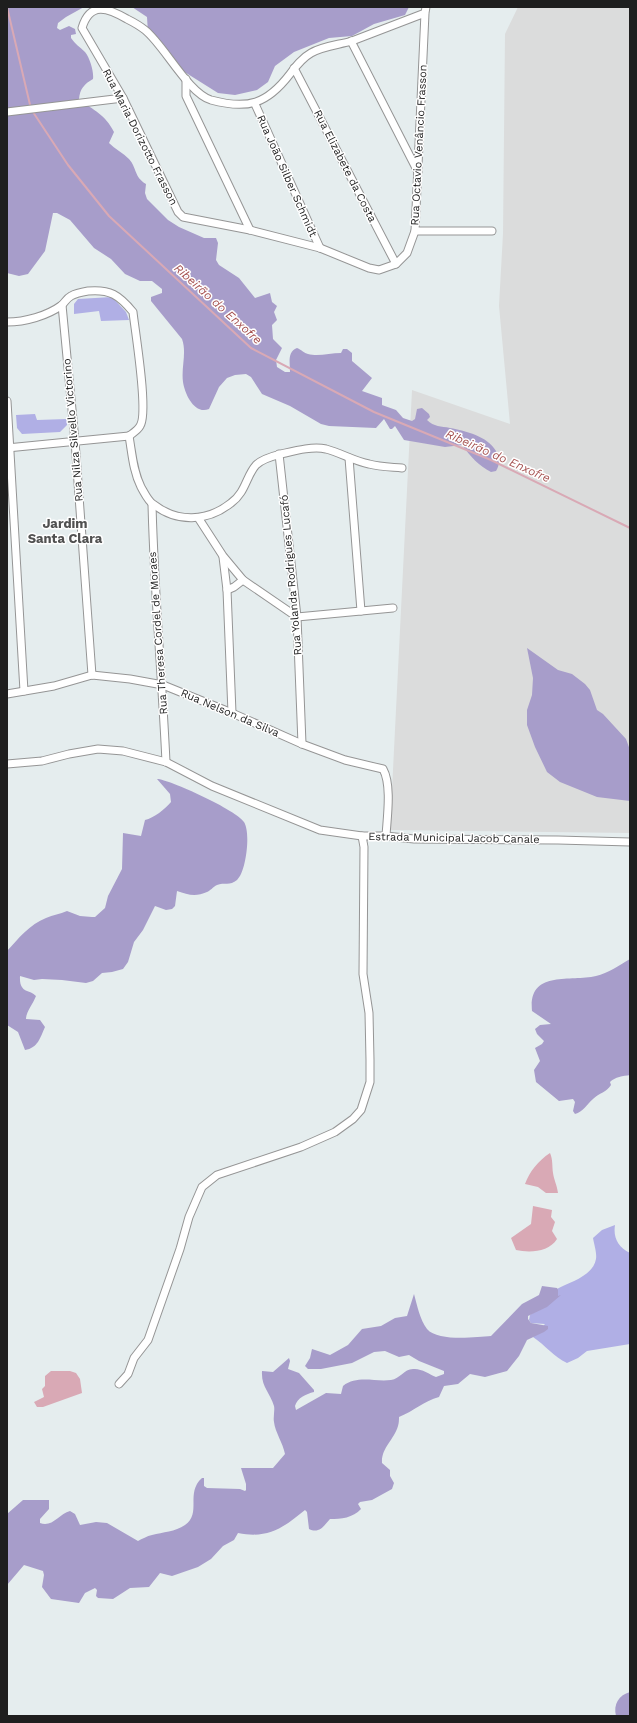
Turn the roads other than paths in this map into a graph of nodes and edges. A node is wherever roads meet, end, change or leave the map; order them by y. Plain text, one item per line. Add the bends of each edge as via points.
1 (426, 10) edge
2 (351, 41) junction
3 (294, 68) junction
4 (186, 79) junction
5 (123, 98) junction
6 (255, 104) junction
7 (7, 112) edge
8 (418, 172) junction
9 (250, 230) junction
10 (416, 230) junction
11 (492, 231) dead end
12 (320, 248) junction
13 (396, 264) junction
14 (62, 305) junction
15 (7, 322) edge
16 (7, 402) edge
17 (129, 436) junction
18 (75, 441) junction
19 (8, 448) edge
20 (279, 454) junction
21 (350, 458) junction
22 (402, 468) dead end
23 (152, 504) junction
24 (198, 519) junction
25 (223, 556) junction
26 (243, 580) junction
27 (227, 590) junction
28 (394, 608) dead end
29 (361, 611) junction
30 (297, 617) junction
31 (92, 675) junction
32 (163, 685) junction
33 (24, 691) junction
34 (7, 694) edge
35 (232, 713) junction
36 (302, 744) junction
37 (166, 762) junction
38 (7, 764) edge
39 (362, 836) junction
40 (386, 836) junction
41 (630, 842) edge
42 (119, 1384) dead end

1 - 2 street
1 - 8 street, Rua Octavio Venâncio Frasson
2 - 3 street via 311,53
2 - 8 street
3 - 6 street via 276,92
3 - 13 street, Rua Elizabete da Costa
4 - 5 street, Rua Maria Dorizotto Frasson via 146,30 112,10 99,8 84,20 82,28
4 - 6 street via 208,99
4 - 9 street via 186,96
5 - 7 street
5 - 9 street, Rua Maria Dorizotto Frasson via 178,212 183,217
6 - 12 street, Rua João Silber Schmidt
8 - 10 street, Rua Octavio Venâncio Frasson
9 - 12 street
10 - 11 street
10 - 13 street, Rua Octavio Venâncio Frasson via 407,252
12 - 13 street via 369,268 379,270
14 - 15 street via 40,316
14 - 17 street via 70,296 80,292 106,291 124,301 133,312 143,418 141,426
14 - 18 street, Rua Nilza Silvello Victorino
16 - 19 street
17 - 18 street
17 - 23 street via 134,469 140,486
18 - 19 street
18 - 31 street, Rua Nilza Silvello Victorino
19 - 33 street
20 - 21 street via 304,449 325,449
20 - 24 street via 256,466 246,486 231,504
20 - 30 street, Rua Yolanda Rodrigues Lucafó
21 - 22 street via 369,464
21 - 29 street
23 - 24 street via 167,512
23 - 32 street, Rua Theresa Cordel de Moraes
24 - 25 street
25 - 26 street
25 - 27 street
26 - 27 street
26 - 30 street
27 - 35 street
28 - 29 street
29 - 30 street
30 - 36 street, Rua Yolanda Rodrigues Lucafó
31 - 32 street, Rua Nelson da Silva
31 - 33 street, Rua Nelson da Silva via 54,686
32 - 35 street, Rua Nelson da Silva
32 - 37 street, Rua Theresa Cordel de Moraes
33 - 34 street, Rua Nelson da Silva
35 - 36 street, Rua Nelson da Silva
36 - 40 street, Rua Nelson da Silva via 345,760 383,769 388,785
37 - 38 street, Estrada Municipal Jacob Canale via 123,751 98,750 42,761
37 - 39 street, Estrada Municipal Jacob Canale via 212,786 320,830
39 - 40 street, Estrada Municipal Jacob Canale
39 - 42 street via 363,974 369,1013 370,1082 361,1110 335,1132 218,1175 202,1187 189,1217 148,1340 134,1358 128,1374
40 - 41 street, Estrada Municipal Jacob Canale via 414,839

